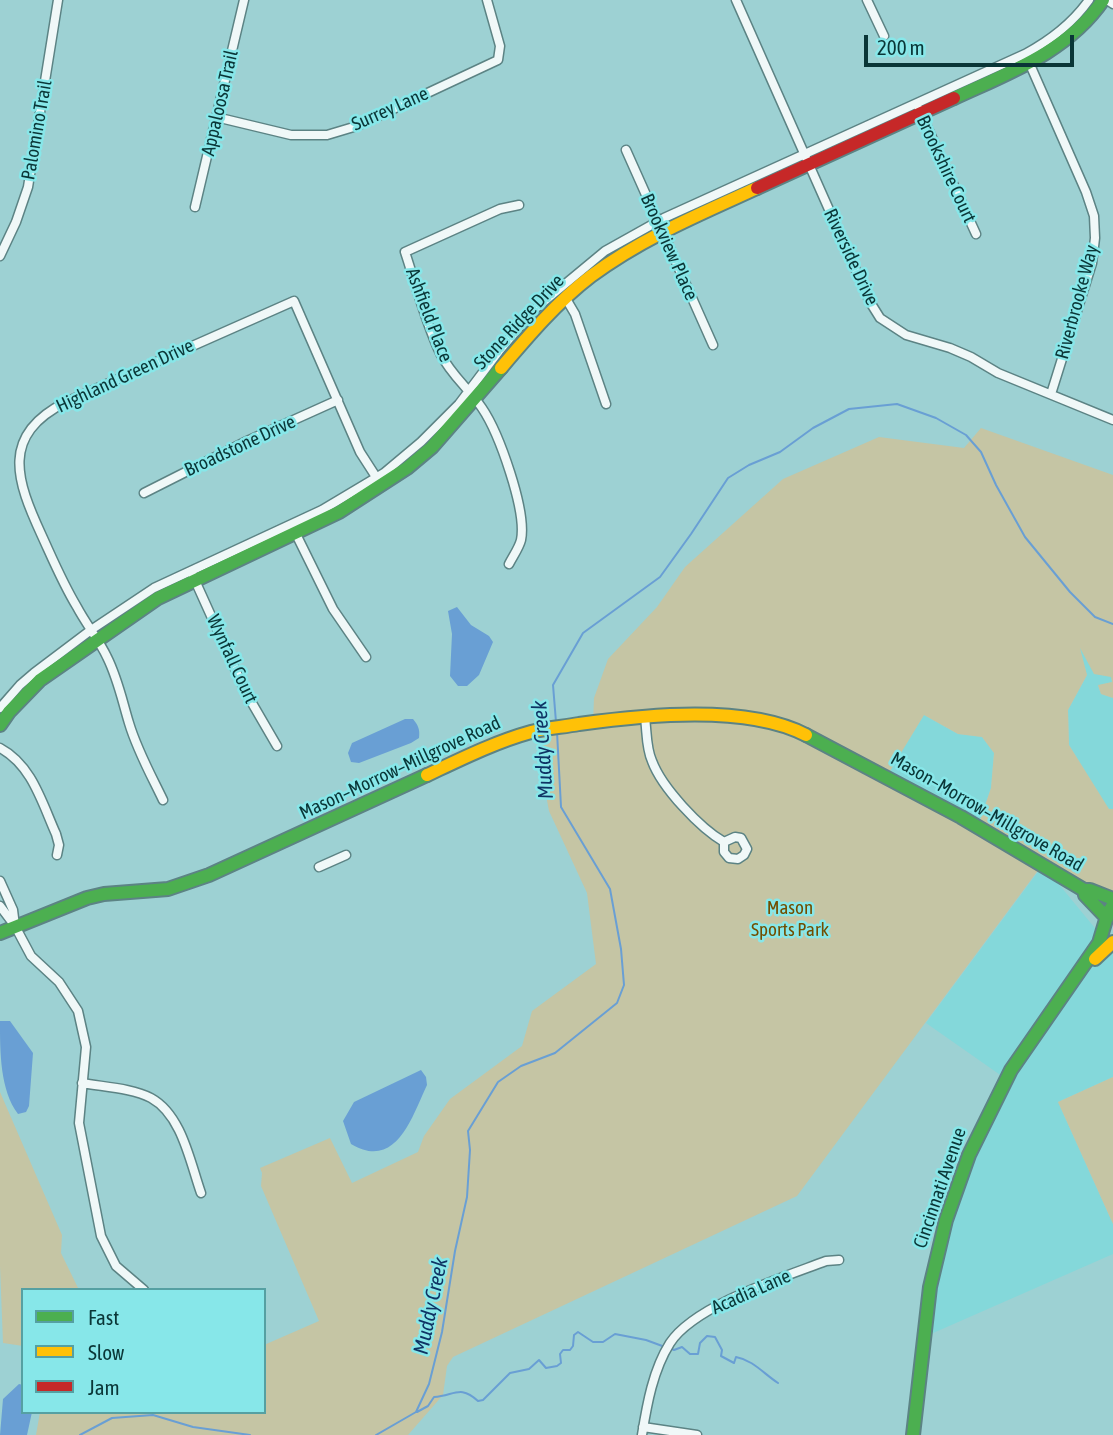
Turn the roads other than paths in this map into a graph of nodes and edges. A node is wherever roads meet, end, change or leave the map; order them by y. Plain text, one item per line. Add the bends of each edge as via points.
1 (58, 0) edge
2 (244, 0) edge
3 (486, 0) edge
4 (736, 0) edge
5 (867, 0) edge
6 (1089, 0) edge
7 (1105, 0) edge
8 (1113, 4) edge
9 (884, 36) dead end
10 (1028, 59) junction
11 (919, 108) junction
12 (216, 117) junction
13 (625, 150) dead end
14 (805, 159) junction
15 (519, 205) dead end
16 (195, 207) dead end
17 (660, 226) junction
18 (976, 234) dead end
19 (0, 256) edge
20 (562, 294) junction
21 (713, 345) dead end
22 (1051, 394) junction
23 (471, 396) junction
24 (338, 400) junction
25 (606, 404) dead end
26 (1113, 420) edge
27 (379, 481) junction
28 (144, 494) dead end
29 (294, 528) junction
30 (509, 564) dead end
31 (193, 575) junction
32 (94, 635) junction
33 (366, 657) dead end
34 (0, 708) edge
35 (645, 718) junction
36 (0, 725) edge
37 (277, 746) dead end
38 (0, 748) edge
39 (163, 800) dead end
40 (724, 842) dead end
41 (57, 855) dead end
42 (346, 855) dead end
43 (319, 867) dead end
44 (0, 881) edge
45 (1084, 890) junction
46 (1113, 899) edge
47 (1113, 905) edge
48 (0, 906) edge
49 (1107, 919) junction
50 (15, 926) junction
51 (0, 933) edge
52 (1113, 933) edge
53 (1113, 942) edge
54 (1075, 979) junction
55 (82, 1083) junction
56 (201, 1193) dead end
57 (839, 1260) dead end
58 (142, 1288) edge
59 (642, 1431) edge
60 (697, 1435) edge
61 (913, 1435) edge

1 - 19 street, Palomino Trail via 27,187
2 - 12 street, Appaloosa Trail
3 - 12 street, Surrey Lane via 500,46 498,60 357,126 327,135 291,135
4 - 14 street, Riverside Drive
5 - 9 street
6 - 10 street, Stone Ridge Drive via 1079,15
7 - 8 street
7 - 10 street, Stone Ridge Drive via 1066,40
10 - 11 street, Stone Ridge Drive
10 - 22 street, Riverbrooke Way via 1094,216 1092,263
11 - 14 street, Stone Ridge Drive
11 - 18 street, Brookshire Court
12 - 16 street, Appaloosa Trail
13 - 17 street, Brookview Place
14 - 17 street, Stone Ridge Drive
14 - 22 street, Riverside Drive via 880,318 906,335 950,348
15 - 23 street, Ashfield Place via 500,209 405,252 440,353
17 - 20 street, Stone Ridge Drive
17 - 21 street, Brookview Place
20 - 23 street, Stone Ridge Drive
20 - 25 street via 579,324
22 - 26 street, Riverside Drive
23 - 27 street, Stone Ridge Drive via 432,447
23 - 30 street, Ashfield Place via 493,426 520,511 520,543
24 - 27 street, Highland Green Drive via 360,452
24 - 28 street, Broadstone Drive
24 - 32 street, Highland Green Drive via 294,301 66,402 38,419 20,450 21,486 65,584
27 - 29 street, Stone Ridge Drive via 340,512
29 - 31 street, Stone Ridge Drive
29 - 33 street via 333,609
31 - 32 street, Stone Ridge Drive
31 - 37 street, Wynfall Court via 245,691
32 - 34 street, Stone Ridge Drive via 34,673
32 - 36 street, Stone Ridge Drive via 40,680
32 - 39 street, Highland Green Drive via 116,678 133,733
35 - 40 street via 650,755 661,779 708,833
35 - 45 street, Mason–Morrow–Millgrove Road via 738,716 794,729 973,823
35 - 50 street, Mason–Morrow–Millgrove Road via 570,724 494,744 209,875 168,889 93,896
38 - 41 street via 28,772 56,834
42 - 43 street
44 - 50 street
45 - 46 street, Mason–Morrow–Millgrove Road
45 - 49 street, Mason–Morrow–Millgrove Road
47 - 49 street, Cincinnati Avenue
48 - 50 street
49 - 52 street, Mason–Morrow–Millgrove Road
49 - 54 street, Cincinnati Avenue via 1099,943
50 - 51 street, Mason–Morrow–Millgrove Road
50 - 55 street via 31,956 59,982 78,1011 86,1047
53 - 54 street, Cincinnati Avenue
54 - 61 street, Cincinnati Avenue via 1011,1070 957,1185 930,1287
55 - 56 street via 150,1097 162,1106 178,1130
55 - 58 street via 79,1123 101,1236 116,1266
57 - 59 street, Acadia Lane via 826,1261 721,1304 688,1325 666,1353
59 - 60 street

